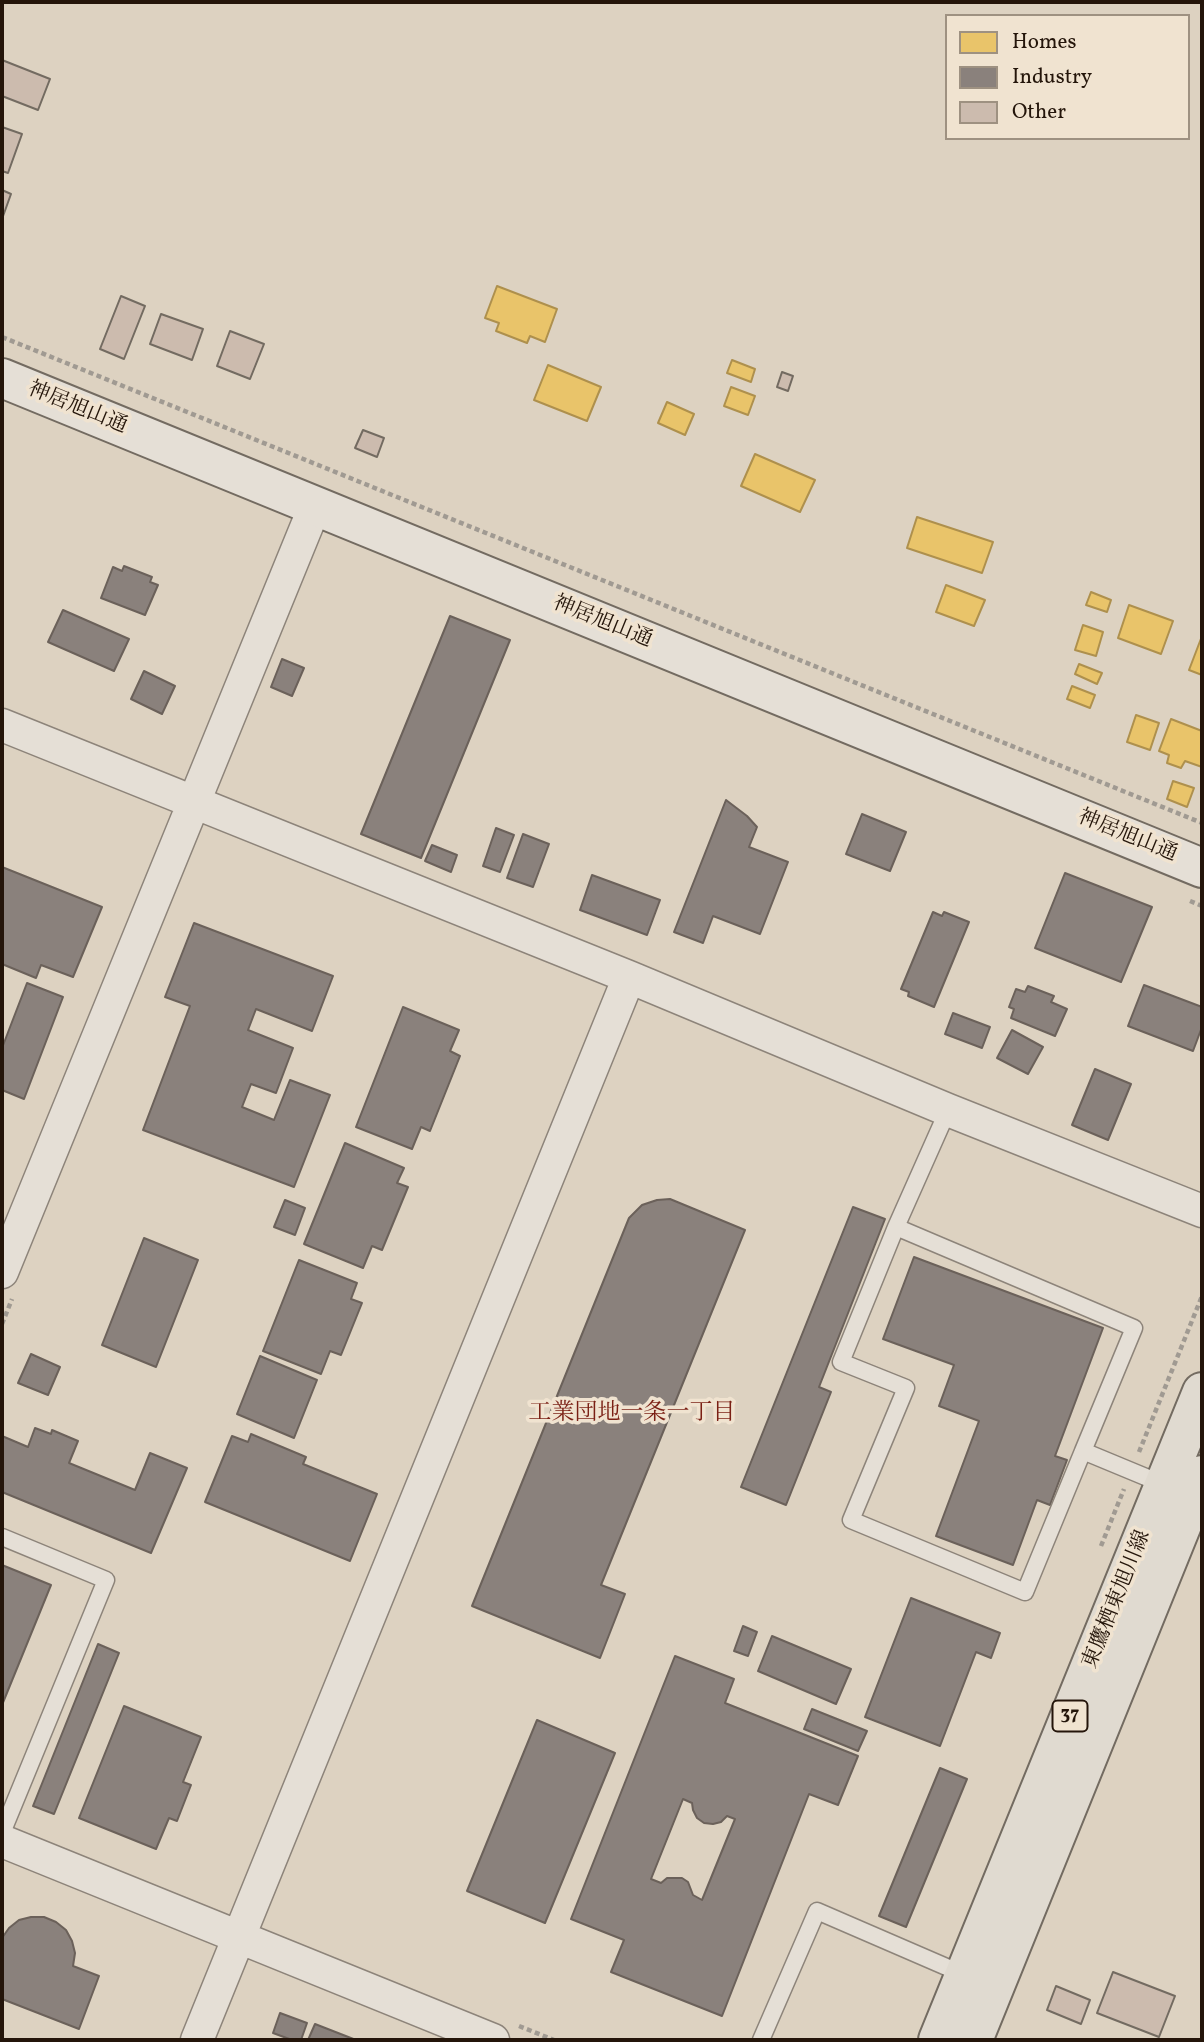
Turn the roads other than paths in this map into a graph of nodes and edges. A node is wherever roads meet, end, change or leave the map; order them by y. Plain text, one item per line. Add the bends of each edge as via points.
1 (2, 378) edge
2 (315, 506) junction
3 (2, 725) edge
4 (193, 803) junction
5 (1202, 868) edge
6 (629, 977) junction
7 (948, 1110) junction
8 (1202, 1211) edge
9 (896, 1227) junction
10 (2, 1272) edge
11 (1202, 1392) edge
12 (1083, 1451) junction
13 (1187, 1485) edge
14 (2, 1537) edge
15 (2, 1833) edge
16 (2, 1841) edge
17 (238, 1936) junction
18 (979, 1981) junction
19 (197, 2040) edge
20 (493, 2040) edge
21 (761, 2040) edge
22 (938, 2040) edge
23 (973, 2040) edge

1 - 2 main road, 神居旭山通
2 - 4 street
2 - 5 main road, 神居旭山通
3 - 4 street
4 - 6 street
4 - 10 street
6 - 7 street
6 - 17 street
7 - 8 street
7 - 9 lane
9 - 12 lane via 1134,1328
9 - 12 lane via 841,1362 906,1388 851,1520 1025,1592
11 - 13 main road, 東鷹栖東旭川線 / 37
12 - 13 lane
13 - 18 main road, 東鷹栖東旭川線 / 37
14 - 15 lane via 106,1580
16 - 17 street
17 - 19 street
17 - 20 street
18 - 21 lane via 817,1911
18 - 22 main road, 東鷹栖東旭川線 / 37
18 - 23 main road, 東鷹栖東旭川線 / 37

